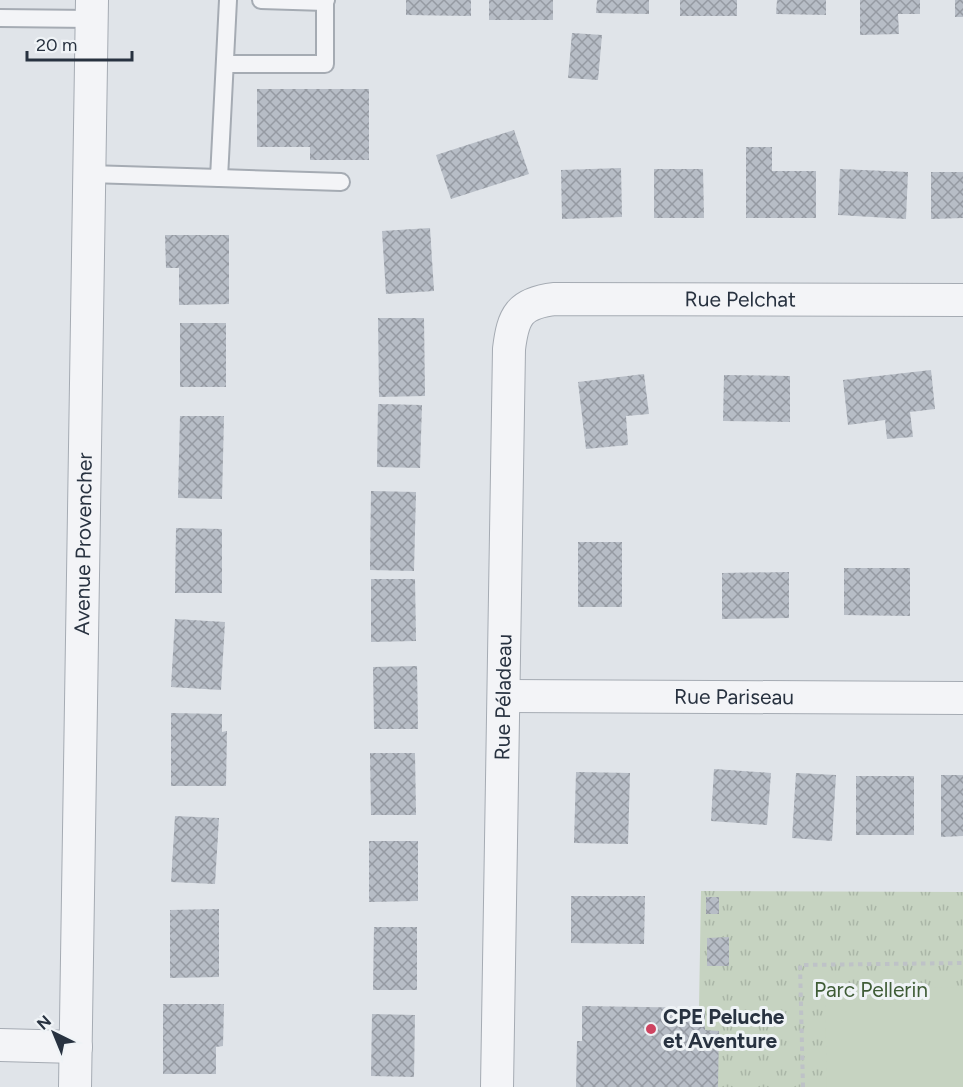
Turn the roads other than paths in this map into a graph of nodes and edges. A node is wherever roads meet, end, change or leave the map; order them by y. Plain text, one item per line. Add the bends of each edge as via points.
1 (228, 0) edge
2 (261, 0) edge
3 (326, 1) edge
4 (92, 9) edge
5 (0, 18) edge
6 (225, 64) junction
7 (89, 174) junction
8 (219, 178) junction
9 (341, 182) dead end
10 (963, 300) edge
11 (521, 311) joint
12 (504, 696) junction
13 (963, 698) edge
14 (0, 1046) edge
15 (76, 1047) junction
16 (75, 1087) edge
17 (497, 1087) edge

1 - 6 lane
2 - 3 lane
3 - 6 lane via 325,64
4 - 5 lane
4 - 7 street, Avenue Provencher
6 - 8 lane
7 - 8 lane
7 - 15 street, Avenue Provencher
8 - 9 lane
10 - 11 street, Rue Pelchat via 555,299
11 - 12 street, Rue Péladeau via 515,319 509,349
12 - 13 street, Rue Pariseau
12 - 17 street, Rue Péladeau
14 - 15 street
15 - 16 street, Avenue Provencher

